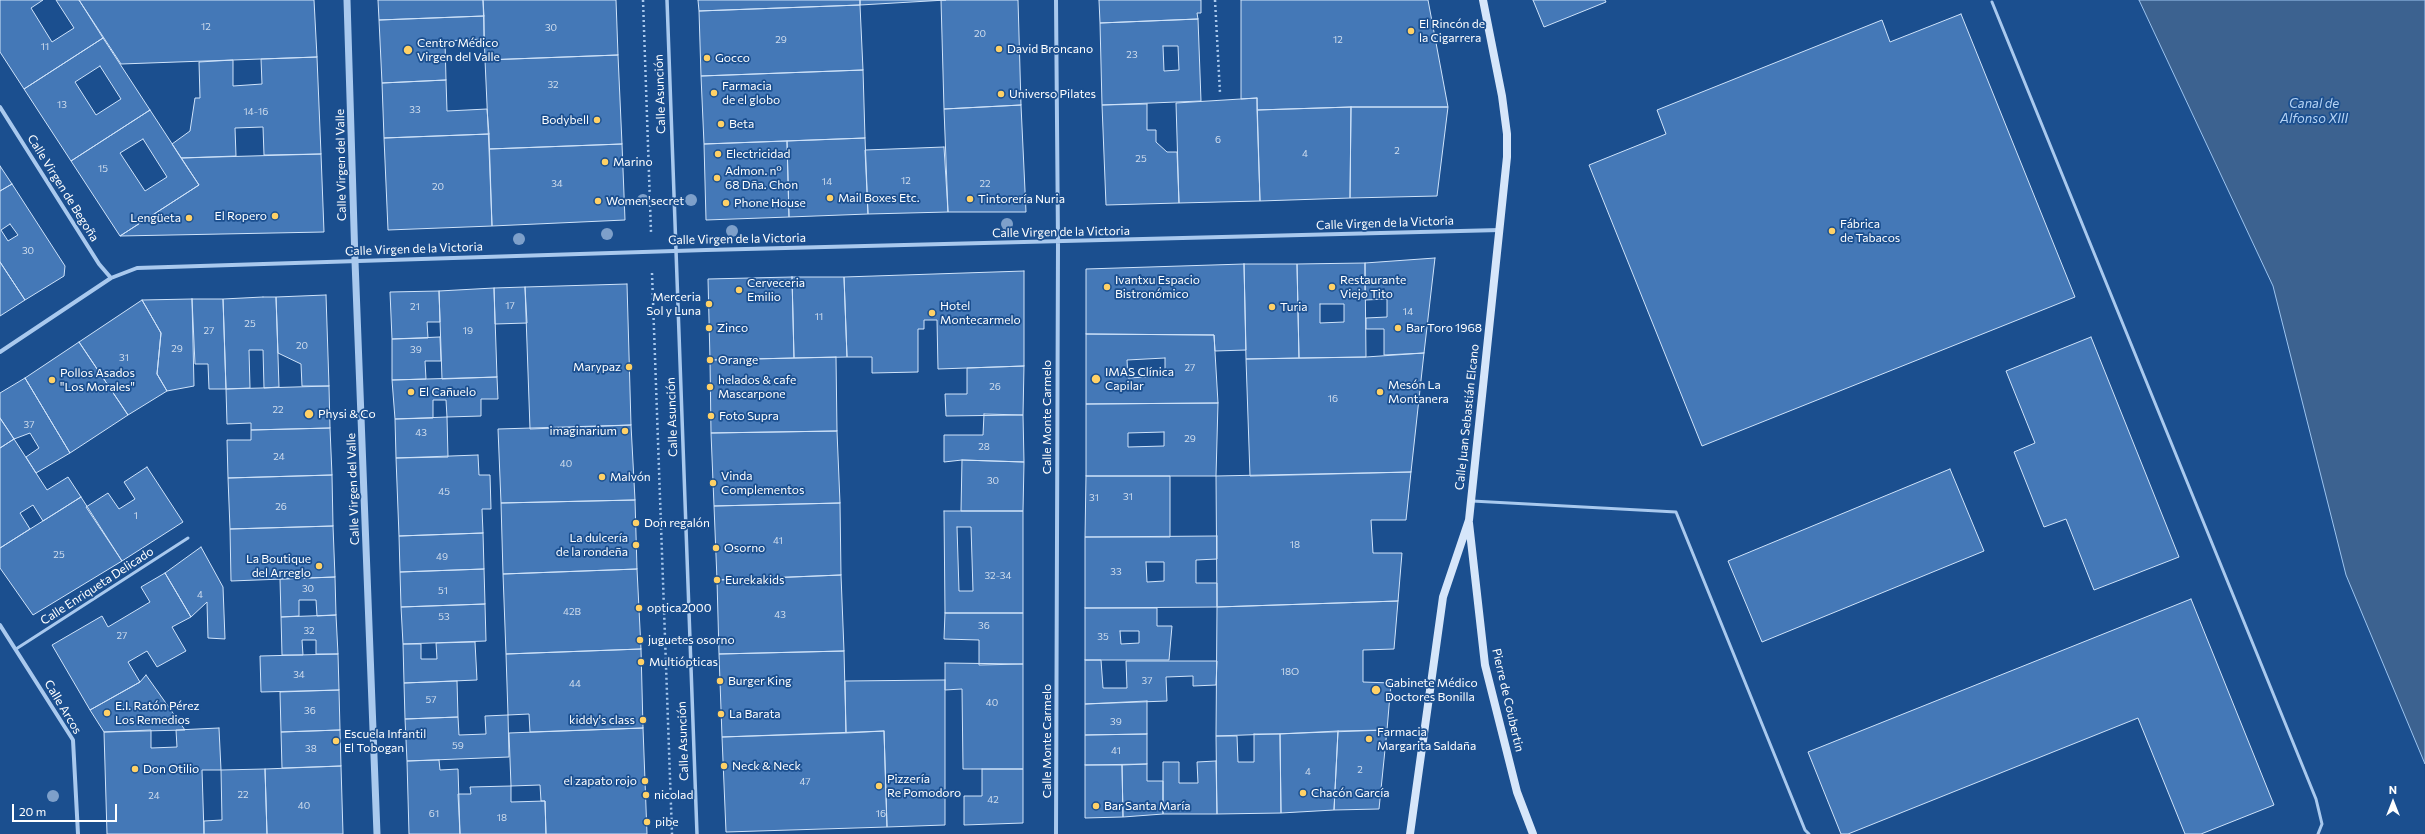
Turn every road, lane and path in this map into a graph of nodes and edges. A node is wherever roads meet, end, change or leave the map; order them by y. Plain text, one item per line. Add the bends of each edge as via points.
1 (347, 0) edge
2 (643, 0) edge
3 (667, 0) edge
4 (1056, 0) edge
5 (1214, 0) edge
6 (1483, 0) edge
7 (1992, 2) dead end
8 (1220, 93) dead end
9 (0, 107) edge
10 (1500, 230) junction
11 (1058, 242) junction
12 (676, 251) junction
13 (651, 252) junction
14 (355, 261) junction
15 (111, 278) junction
16 (0, 352) edge
17 (1470, 501) junction
18 (1468, 520) junction
19 (188, 538) dead end
20 (0, 625) edge
21 (16, 650) junction
22 (78, 834) edge
23 (377, 834) edge
24 (672, 834) edge
25 (697, 834) edge
26 (1056, 834) edge
27 (1410, 834) edge
28 (1533, 834) edge
29 (1809, 834) edge
30 (2318, 834) edge

1 - 14 street, Calle Virgen del Valle
2 - 13 path
3 - 12 street, Calle Asunción
4 - 11 street, Calle Monte Carmelo
5 - 8 path
6 - 10 main road, Calle Juan Sebastián Elcano via 1507,134
7 - 30 lane via 2316,799 2322,824
9 - 15 street, Calle Virgen de Begoña via 99,264
10 - 11 street, Calle Virgen de la Victoria
10 - 17 main road, Calle Juan Sebastián Elcano
11 - 12 street, Calle Virgen de la Victoria
11 - 26 street, Calle Monte Carmelo
12 - 13 street, Calle Virgen de la Victoria
12 - 25 street, Calle Asunción
13 - 14 street, Calle Virgen de la Victoria
13 - 24 path
14 - 15 street, Calle Virgen de la Victoria via 137,268
14 - 23 street, Calle Virgen del Valle
15 - 16 street, Calle Virgen de la Victoria
17 - 18 main road, Calle Juan Sebastián Elcano
17 - 29 lane via 1676,512 1805,830
18 - 27 main road, Calle Juan Sebastián Elcano via 1443,597
18 - 28 main road, Pierre de Coubertin via 1485,665 1517,792
19 - 21 lane, Calle Enriqueta Delicado
20 - 21 street, Calle Arcos
21 - 22 street, Calle Arcos via 73,740

